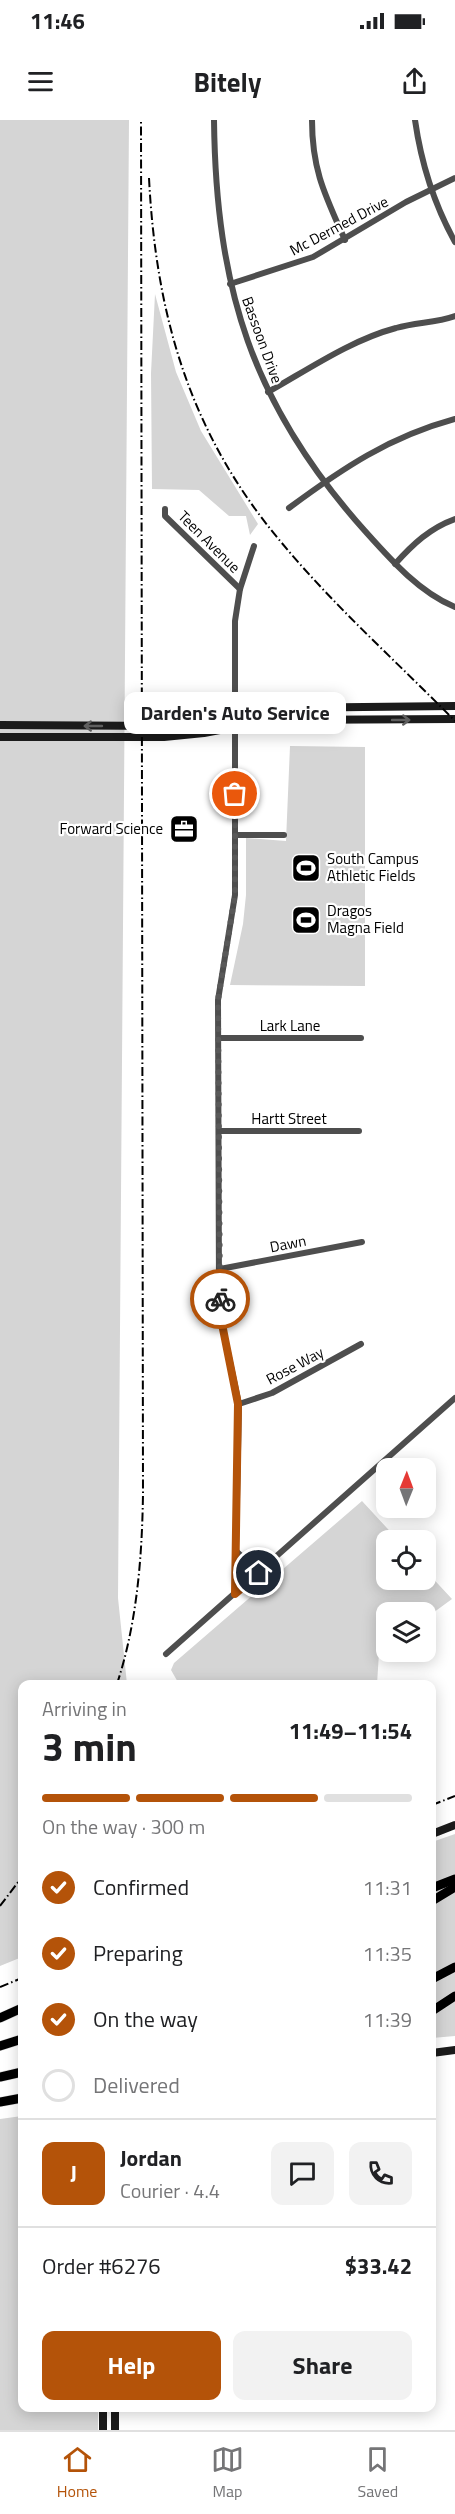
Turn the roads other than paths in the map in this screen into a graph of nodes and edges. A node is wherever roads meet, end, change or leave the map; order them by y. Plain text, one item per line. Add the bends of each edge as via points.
1 (214, 120) edge
2 (312, 120) edge
3 (415, 120) edge
4 (455, 178) edge
5 (432, 189) junction
6 (345, 240) junction
7 (455, 242) edge
8 (230, 284) junction
9 (455, 316) edge
10 (268, 392) junction
11 (455, 419) edge
12 (323, 483) junction
13 (288, 508) dead end
14 (165, 509) dead end
15 (455, 519) edge
16 (254, 546) dead end
17 (396, 564) junction
18 (240, 590) junction
19 (455, 607) edge
20 (455, 706) edge
21 (288, 708) junction
22 (347, 708) junction
23 (234, 714) junction
24 (288, 719) junction
25 (455, 719) edge
26 (347, 720) junction
27 (4, 725) edge
28 (234, 726) junction
29 (4, 737) edge
30 (236, 835) junction
31 (284, 835) dead end
32 (219, 1038) junction
33 (361, 1038) dead end
34 (219, 1131) junction
35 (359, 1131) dead end
36 (362, 1242) dead end
37 (220, 1269) junction
38 (361, 1344) dead end
39 (455, 1398) edge
40 (238, 1404) junction
41 (236, 1551) junction
42 (259, 1573) junction
43 (235, 1594) junction
44 (166, 1654) dead end
45 (455, 1825) edge
46 (436, 1832) edge
47 (455, 1879) edge
48 (436, 1886) edge
49 (455, 1887) edge
50 (436, 1899) edge
51 (455, 1966) edge
52 (436, 1977) edge
53 (455, 1996) edge
54 (436, 2008) edge
55 (18, 2010) edge
56 (0, 2018) edge
57 (18, 2040) edge
58 (0, 2046) edge
59 (455, 2050) edge
60 (436, 2052) edge
61 (18, 2073) edge
62 (0, 2077) edge
63 (18, 2099) edge
64 (0, 2102) edge
65 (103, 2412) edge
66 (115, 2412) edge
67 (103, 2430) edge
68 (115, 2430) edge

1 - 8 street, Bassoon Drive via 215,180
2 - 6 street via 320,183
3 - 5 street
4 - 5 street, Mc Dermed Drive
5 - 6 street, Mc Dermed Drive
5 - 7 street
6 - 8 street, Mc Dermed Drive via 305,260
8 - 10 street, Bassoon Drive
9 - 10 street via 397,327 360,340
10 - 12 street, Bassoon Drive
11 - 12 street via 397,438
12 - 13 street
12 - 17 street, Bassoon Drive
14 - 18 street, Teen Avenue via 165,516
15 - 17 street via 424,536
16 - 18 street
17 - 19 street, Bassoon Drive via 422,588
18 - 23 street via 235,621
20 - 22 main road
21 - 22 main road
21 - 23 main road
21 - 24 main road
22 - 26 main road
23 -> 27 main road via 166,726
23 - 28 street
24 - 26 main road
24 - 28 main road
26 -> 25 main road
27 - 29 main road
28 - 29 main road via 164,737
28 - 30 street
30 - 31 street
30 - 32 street via 235,895 219,986
32 - 33 street, Lark Lane
32 - 34 street
34 - 35 street, Hartt Street
34 - 37 street
36 - 37 street, Dawn
37 - 40 street via 221,1319
38 - 40 street, Rose Way via 272,1393
39 - 42 street
40 - 41 street
41 - 42 street
41 - 43 street
42 - 43 street
43 - 44 street
45 - 46 main road
47 - 48 highway
49 - 50 highway
51 - 52 highway
53 - 54 highway
55 - 56 highway
57 - 58 highway
59 - 60 main road
61 - 62 highway
63 - 64 highway
65 - 67 main road
66 - 68 main road

